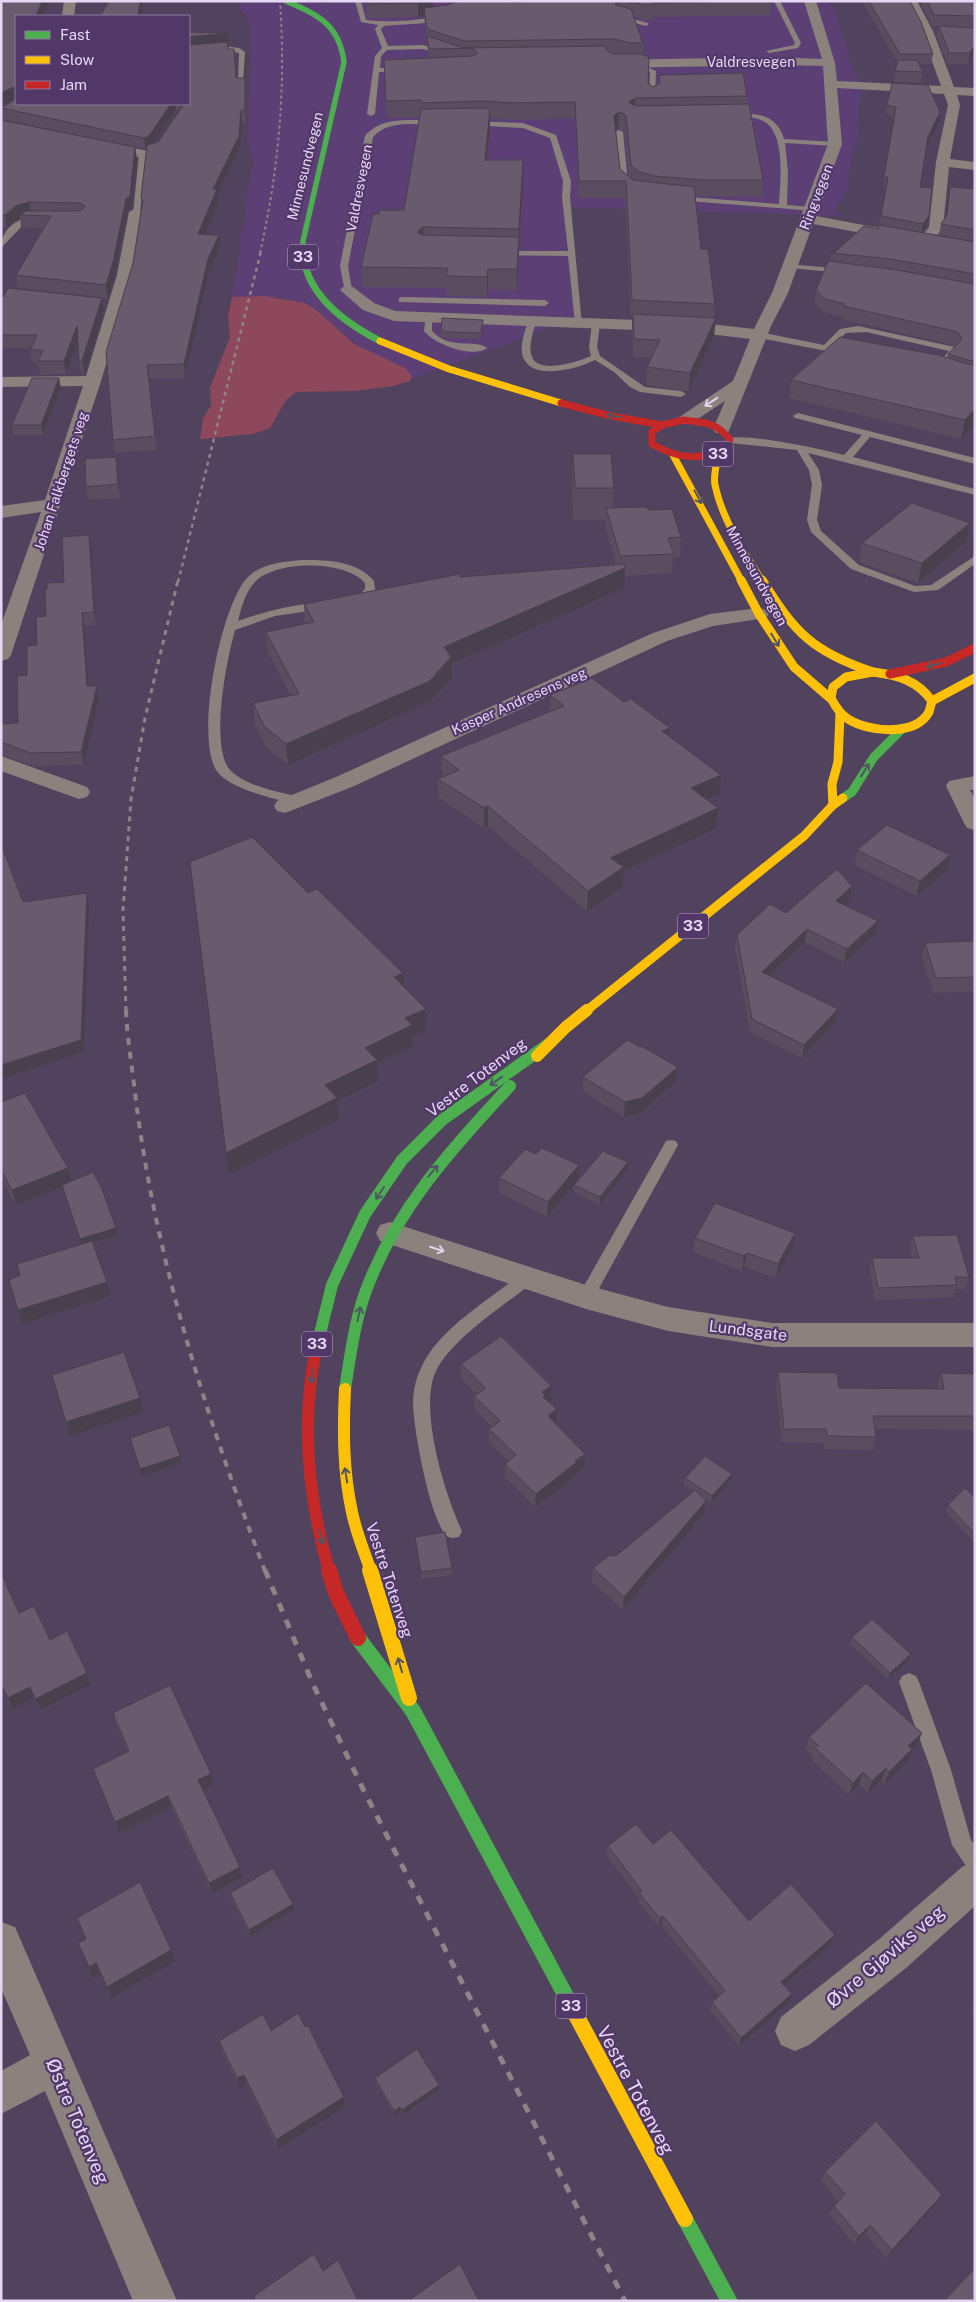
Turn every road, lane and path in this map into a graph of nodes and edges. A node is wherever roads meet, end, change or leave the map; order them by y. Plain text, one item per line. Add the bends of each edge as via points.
1 (70, 1) edge
2 (286, 1) edge
3 (358, 1) edge
4 (464, 1) edge
5 (776, 1) edge
6 (810, 1) edge
7 (910, 1) edge
8 (68, 15) edge
9 (618, 17) edge
10 (382, 24) junction
11 (646, 24) edge
12 (385, 48) junction
13 (769, 51) dead end
14 (190, 52) edge
15 (452, 57) edge
16 (606, 62) edge
17 (638, 63) junction
18 (829, 63) junction
19 (376, 70) junction
20 (408, 70) edge
21 (241, 81) edge
22 (831, 84) junction
23 (948, 90) junction
24 (975, 92) edge
25 (653, 99) edge
26 (371, 114) dead end
27 (717, 117) edge
28 (445, 123) edge
29 (464, 123) edge
30 (619, 132) edge
31 (783, 141) junction
32 (85, 142) edge
33 (160, 144) edge
34 (834, 144) junction
35 (143, 154) junction
36 (942, 162) junction
37 (975, 166) edge
38 (635, 193) edge
39 (671, 198) edge
40 (783, 207) junction
41 (136, 212) joint
42 (810, 214) junction
43 (48, 218) edge
44 (926, 240) junction
45 (1, 246) edge
46 (975, 250) edge
47 (493, 252) edge
48 (572, 254) junction
49 (790, 266) junction
50 (854, 273) edge
51 (348, 290) joint
52 (402, 300) dead end
53 (454, 301) junction
54 (96, 303) edge
55 (545, 303) dead end
56 (115, 305) junction
57 (429, 318) junction
58 (452, 319) junction
59 (532, 322) junction
60 (579, 323) junction
61 (596, 324) junction
62 (760, 335) junction
63 (483, 348) dead end
64 (826, 348) junction
65 (854, 353) edge
66 (596, 356) junction
67 (944, 372) edge
68 (93, 381) junction
69 (1, 382) edge
70 (739, 384) junction
71 (681, 394) edge
72 (544, 399) junction
73 (798, 416) dead end
74 (684, 420) junction
75 (662, 425) junction
76 (607, 428) dead end
77 (726, 434) junction
78 (868, 434) junction
79 (637, 440) dead end
80 (652, 444) junction
81 (800, 448) junction
82 (718, 454) junction
83 (673, 456) junction
84 (845, 459) junction
85 (975, 461) edge
86 (975, 492) edge
87 (53, 505) junction
88 (1, 512) edge
89 (975, 559) edge
90 (759, 614) junction
91 (228, 629) junction
92 (975, 648) edge
93 (1, 655) edge
94 (873, 672) junction
95 (890, 674) junction
96 (975, 678) edge
97 (830, 698) junction
98 (932, 701) junction
99 (840, 714) junction
100 (903, 728) junction
101 (1, 763) edge
102 (966, 785) edge
103 (79, 792) dead end
104 (292, 803) joint
105 (833, 805) junction
106 (975, 823) edge
107 (550, 1043) junction
108 (671, 1145) dead end
109 (390, 1233) junction
110 (528, 1278) junction
111 (586, 1297) junction
112 (975, 1335) edge
113 (452, 1531) dead end
114 (909, 1682) dead end
115 (413, 1712) junction
116 (975, 1862) edge
117 (975, 1880) edge
118 (1, 1941) edge
119 (795, 2031) dead end
120 (54, 2063) junction
121 (1, 2094) edge
122 (154, 2301) edge
123 (729, 2301) edge

1 - 8 street
2 - 72 main road, Minnesundvegen / 33 via 330,26 338,34 346,53 302,241 304,266 316,290 347,321 394,348
3 - 10 lane via 363,21
4 - 10 lane via 466,7 455,14
5 - 13 lane via 798,43 791,48
6 - 18 street, Ringvegen
7 - 23 street via 932,31
9 - 11 lane
10 - 12 lane via 378,29
12 - 15 lane via 432,48
12 - 19 lane via 378,56
14 - 21 lane via 223,48 240,50
16 - 17 street, Valdresvegen
17 - 18 street, Valdresvegen
17 - 25 lane via 653,71
18 - 22 street, Ringvegen
19 - 20 lane
19 - 26 lane
22 - 23 street
22 - 34 street, Ringvegen
23 - 24 street
23 - 36 street via 954,105
27 - 31 lane via 764,118 770,121
28 - 51 lane, Valdresvegen via 393,124 379,127 369,136 344,266
29 - 48 lane via 510,123 542,130 553,137 567,181
30 - 38 lane via 624,185
31 - 34 lane
31 - 40 lane
32 - 35 street
33 - 35 lane via 155,151
34 - 42 street, Ringvegen
35 - 41 lane
36 - 37 street
36 - 44 street via 936,228
39 - 40 lane
40 - 42 lane
41 - 56 street, Johan Falkbergets veg via 125,275
42 - 44 street
42 - 49 street, Ringvegen
43 - 45 lane via 16,222
44 - 46 street
47 - 48 lane
48 - 60 lane
49 - 50 lane
49 - 62 street, Ringvegen
51 - 57 street, Valdresvegen via 359,302 379,312
52 - 53 lane
53 - 55 lane
53 - 58 lane
54 - 56 street
56 - 68 street, Johan Falkbergets veg
57 - 58 street, Valdresvegen
57 - 63 lane via 428,331 436,339 459,346
58 - 59 street, Valdresvegen
59 - 60 street, Valdresvegen
59 - 66 lane via 527,351 533,364 567,367
60 - 61 street, Valdresvegen
61 - 62 street, Valdresvegen via 693,327
61 - 66 lane via 592,347
62 - 64 lane
62 - 70 street, Ringvegen
64 - 65 lane
64 - 67 lane via 841,330 853,327 866,329 952,349 954,352 936,370
66 - 71 lane via 643,390
68 - 69 street
68 - 87 street, Johan Falkbergets veg
70 -> 74 street
70 - 77 street, Ringvegen
75 -> 72 main road, Minnesundvegen / 33
72 - 76 main road, Minnesundvegen / 33
73 - 78 lane
74 - 75 main road, Minnesundvegen / 33
74 - 77 main road, Minnesundvegen / 33 via 708,423
75 - 80 main road via 651,432
77 - 81 lane
77 - 82 main road, 33 via 728,446
78 - 84 lane
78 - 85 lane
79 - 80 main road, Minnesundvegen / 33
80 - 83 main road, Minnesundvegen / 33
81 - 84 lane
81 - 89 lane via 814,470 817,485 812,520 816,532 855,567 914,589 934,588
82 - 83 main road, Minnesundvegen / 33 via 697,458
82 - 94 main road, Minnesundvegen / 33 via 715,483 722,507 786,614 821,650
83 -> 90 main road, Minnesundvegen / 33
84 - 86 lane
87 - 88 street
87 - 93 street, Johan Falkbergets veg
90 -> 97 main road, Minnesundvegen / 33 via 794,667
90 - 104 street, Kasper Andresens veg via 710,620 660,638
91 - 91 lane via 244,589 260,573 277,567 315,564 357,570 370,583 370,590 363,597 339,604 268,613 246,619
91 - 104 lane via 218,693 214,749 218,761 228,775
92 -> 95 main road via 946,662
94 - 95 main road, 33
94 - 97 main road, 33 via 838,682
95 - 98 main road, 33 via 921,687
96 - 98 main road
97 - 99 main road, 33
98 - 100 main road, 33 via 926,718
99 - 100 main road, 33 via 868,728
99 - 105 main road via 838,762 832,784
105 -> 100 main road, Vestre Totenveg / 33 via 852,792 874,756
101 - 103 street
102 - 106 street
105 - 107 main road, Vestre Totenveg / 33 via 804,836
109 -> 107 main road, Vestre Totenveg / 33 via 426,1180
107 -> 115 main road, Vestre Totenveg / 33 via 442,1120 402,1160 365,1214 332,1285 313,1361 308,1420 311,1479 332,1579 359,1641
108 - 111 lane
109 -> 110 street, Lundsgate
115 -> 109 main road, Vestre Totenveg / 33 via 388,1623 364,1560 352,1512 342,1414 363,1295
110 - 111 street, Lundsgate
110 - 113 lane via 452,1342 428,1369 424,1382 421,1407 426,1442
111 - 112 street, Lundsgate via 668,1319 772,1335
114 - 116 lane via 941,1770 962,1845
115 - 123 main road, Vestre Totenveg / 33
117 - 119 street, Øvre Gjøviks veg via 892,1954
118 - 120 street, Østre Totenveg
120 - 121 street
120 - 122 street, Østre Totenveg

